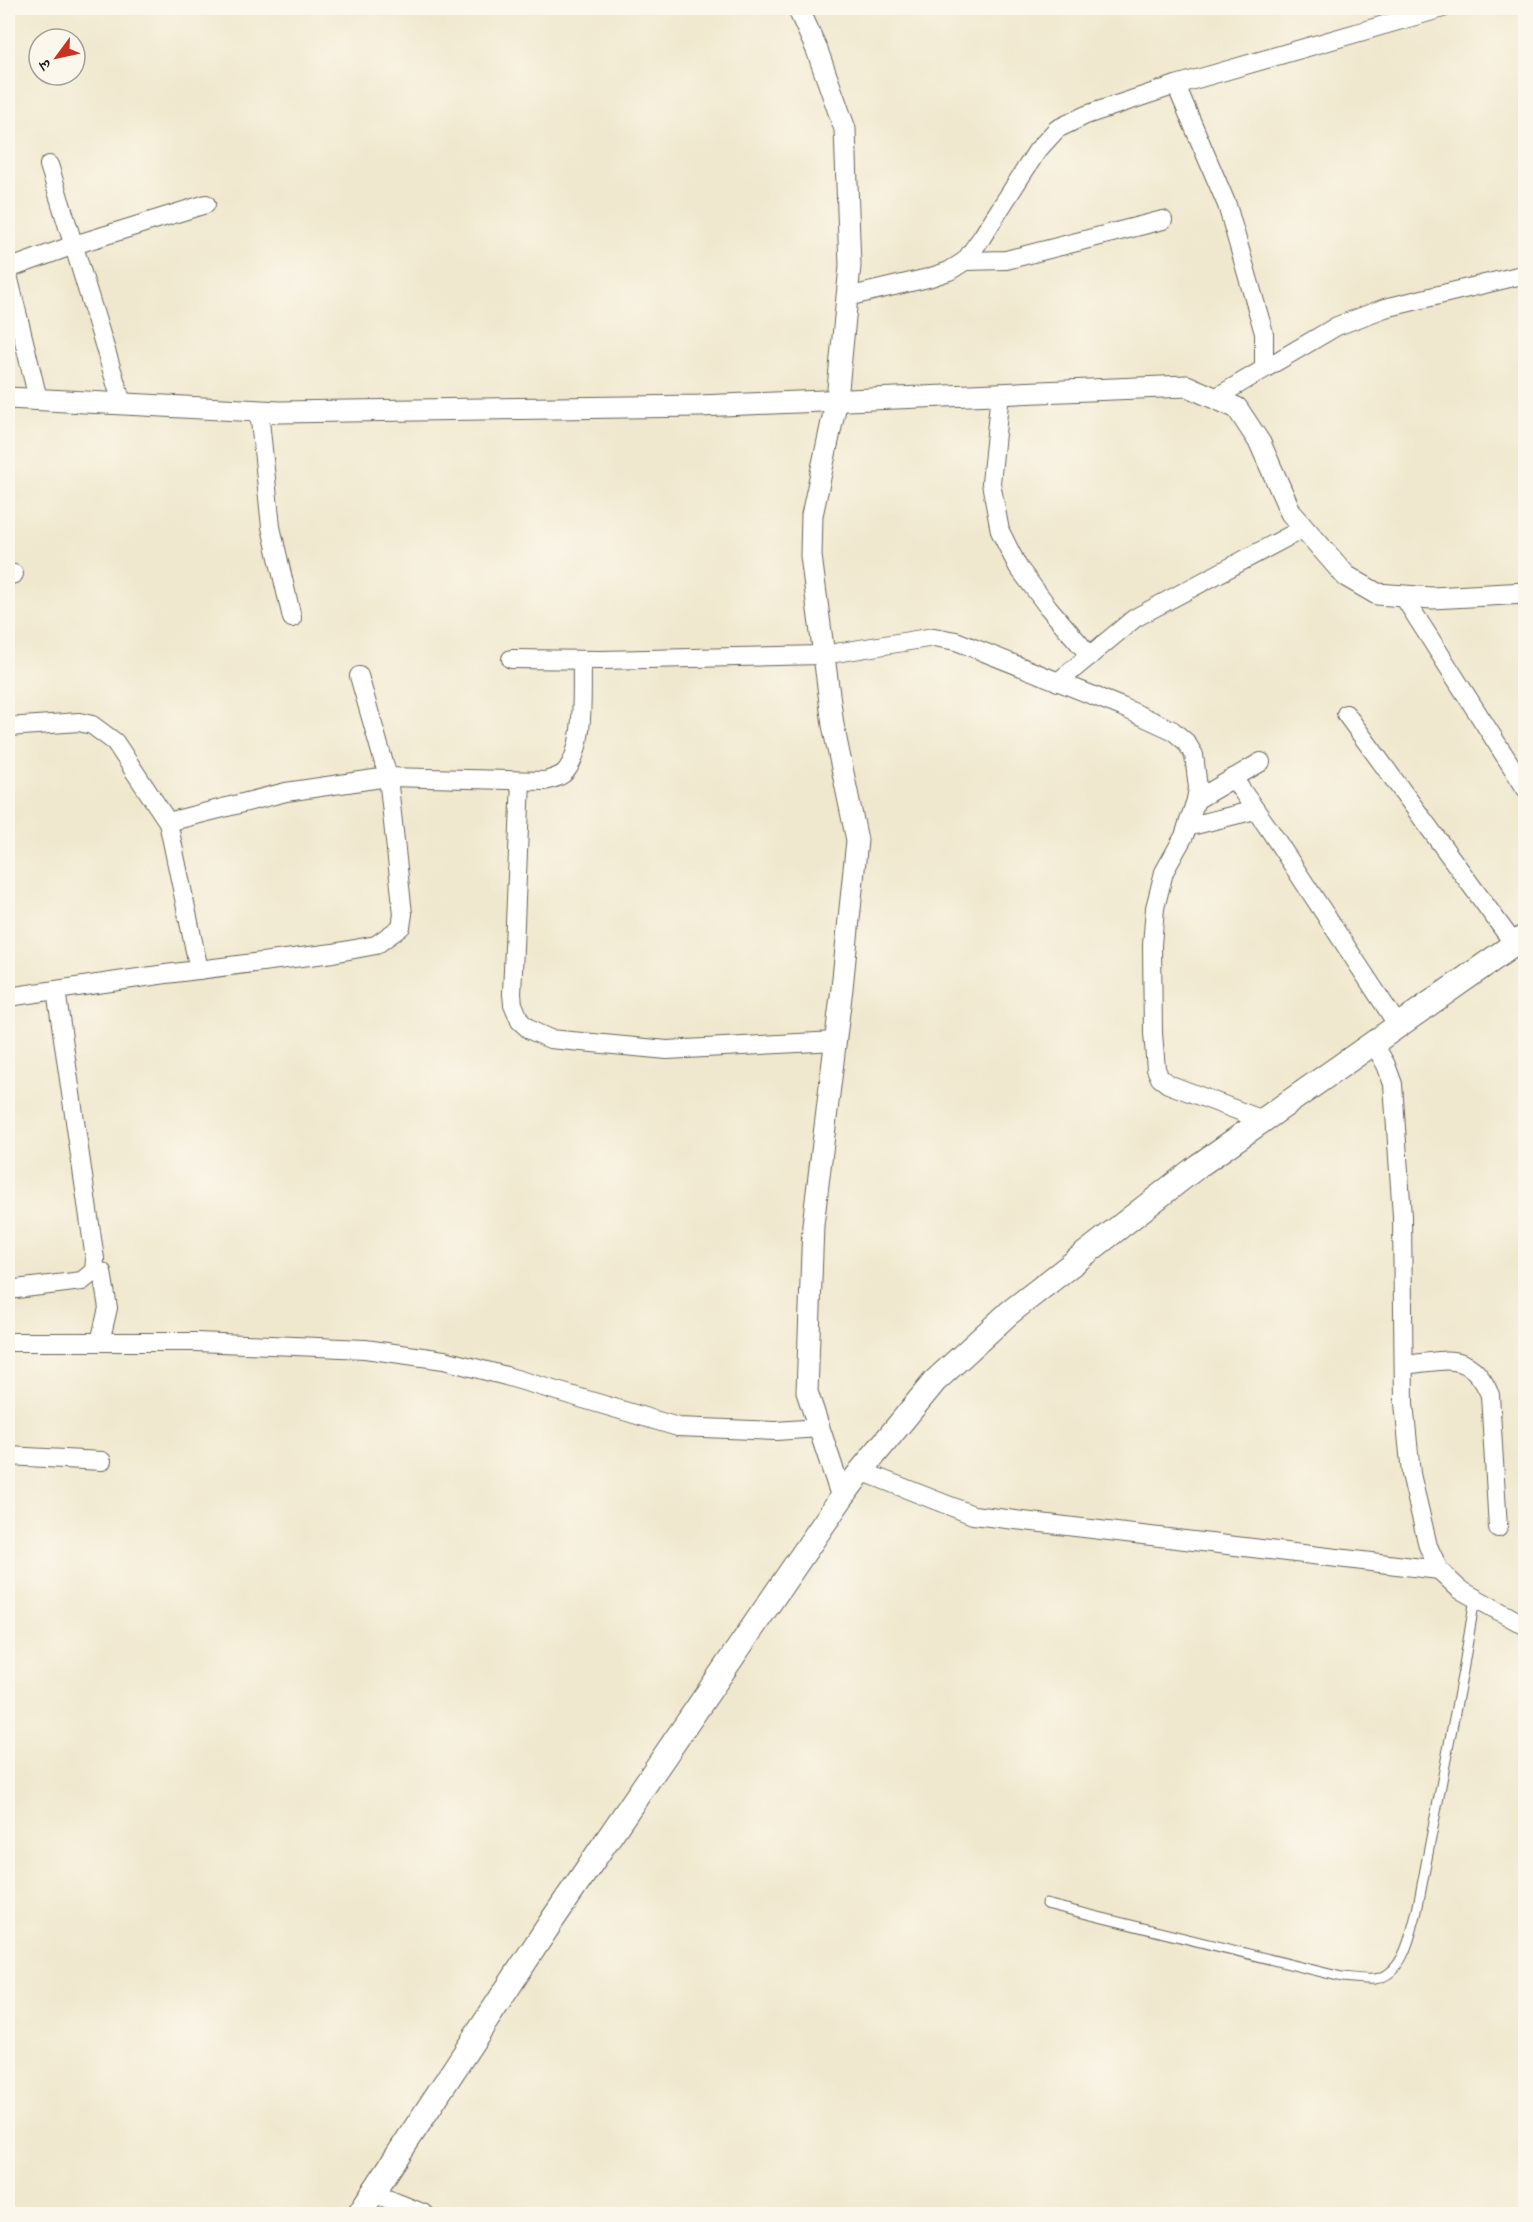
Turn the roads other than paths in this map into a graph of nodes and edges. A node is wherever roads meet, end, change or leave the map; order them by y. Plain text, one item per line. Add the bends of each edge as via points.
1 (798, 8) edge
2 (1443, 8) edge
3 (1420, 11) edge
4 (1176, 86) junction
5 (50, 165) dead end
6 (206, 204) dead end
7 (1163, 220) dead end
8 (74, 245) junction
9 (965, 261) junction
10 (8, 269) edge
11 (1526, 274) edge
12 (8, 275) edge
13 (847, 297) junction
14 (1263, 369) junction
15 (1000, 393) junction
16 (8, 398) edge
17 (1215, 398) junction
18 (38, 399) junction
19 (837, 399) junction
20 (122, 404) junction
21 (259, 411) junction
22 (1304, 528) junction
23 (1526, 593) edge
24 (1403, 596) junction
25 (292, 618) dead end
26 (823, 655) junction
27 (1090, 656) junction
28 (511, 659) dead end
29 (582, 660) junction
30 (360, 676) dead end
31 (1058, 682) junction
32 (1346, 714) dead end
33 (8, 727) edge
34 (1261, 762) dead end
35 (388, 777) junction
36 (1233, 778) junction
37 (521, 781) junction
38 (1526, 789) edge
39 (1196, 800) junction
40 (1255, 810) junction
41 (168, 822) junction
42 (1187, 827) junction
43 (1520, 940) edge
44 (199, 970) junction
45 (56, 990) junction
46 (8, 998) edge
47 (1397, 1024) junction
48 (836, 1041) junction
49 (1373, 1042) junction
50 (1263, 1120) junction
51 (102, 1272) dead end
52 (8, 1290) edge
53 (8, 1342) edge
54 (100, 1342) junction
55 (1404, 1365) junction
56 (819, 1428) junction
57 (8, 1456) edge
58 (102, 1461) dead end
59 (861, 1471) junction
60 (842, 1497) junction
61 (1498, 1528) dead end
62 (1439, 1570) junction
63 (1475, 1598) junction
64 (1526, 1626) edge
65 (1046, 1904) dead end
66 (373, 2193) junction
67 (359, 2214) edge
68 (425, 2214) edge

1 - 13 street via 845,129 850,266
2 - 3 street
3 - 4 street
4 - 9 street via 1086,115 1057,129 1037,151
4 - 14 street via 1227,205 1264,333
5 - 8 street
6 - 8 street
7 - 9 street via 1006,260
8 - 10 street
8 - 20 street
9 - 13 street via 928,278
11 - 14 street via 1385,308 1337,326
12 - 18 street
13 - 19 street
14 - 17 street
15 - 17 street via 1187,386
15 - 19 street
15 - 27 street via 991,483 1000,531 1018,567
16 - 18 street
17 - 22 street via 1237,408 1260,443 1291,513
18 - 20 street
19 - 21 street via 699,406
19 - 26 street via 812,515 811,556
20 - 21 street
21 - 25 street via 271,527
22 - 24 street via 1346,576 1377,594
22 - 27 street via 1135,618
23 - 24 street
24 - 38 street
26 - 29 street
26 - 31 street via 934,637 956,641
26 - 48 street via 856,840
27 - 31 street
28 - 29 street
29 - 37 street via 579,734 574,757 557,778
30 - 35 street
31 - 39 street via 1172,730 1194,755
32 - 43 street
33 - 41 street via 92,724 114,741
34 - 36 street
35 - 37 street
35 - 41 street via 286,792
35 - 44 street via 404,914 401,927 376,945
36 - 39 street
36 - 40 street
37 - 48 street via 512,994 520,1021 530,1030 550,1039 667,1050
39 - 42 street
40 - 42 street
40 - 47 street
41 - 44 street
42 - 50 street via 1164,872 1155,908 1152,956 1156,1069 1168,1084
43 - 47 main road
44 - 45 street
45 - 46 street
45 - 52 street via 94,1271 82,1281
47 - 49 main road
48 - 56 street via 813,1226 807,1392
49 - 50 main road
49 - 55 street via 1393,1084 1402,1216
50 - 59 main road via 1009,1313 935,1382
51 - 54 street via 108,1308
53 - 54 street
54 - 56 street via 365,1349 454,1363 678,1427 776,1431
55 - 61 street via 1455,1360 1473,1367 1483,1378 1490,1395
55 - 62 street via 1411,1474 1428,1546
56 - 60 street
57 - 58 street
59 - 60 main road
59 - 62 street via 973,1515
60 - 66 main road via 553,1919
62 - 63 street
63 - 64 street
63 - 65 lane via 1417,1911 1406,1948 1388,1973 1376,1979 1342,1977
66 - 67 main road
66 - 68 street

